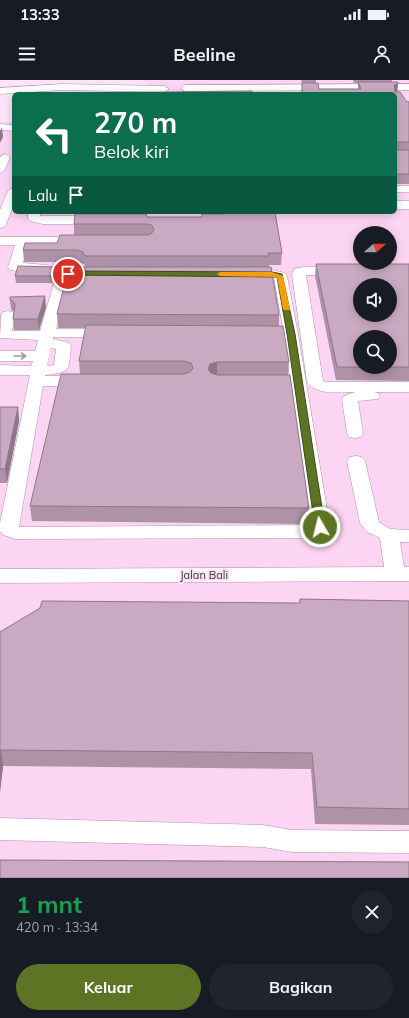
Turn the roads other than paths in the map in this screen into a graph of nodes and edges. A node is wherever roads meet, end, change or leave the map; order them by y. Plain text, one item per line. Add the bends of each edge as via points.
1 (2, 80) edge
2 (33, 80) edge
3 (356, 82) dead end
4 (267, 83) edge
5 (321, 83) edge
6 (42, 85) edge
7 (398, 87) junction
8 (409, 87) edge
9 (0, 88) edge
10 (174, 89) junction
11 (0, 92) edge
12 (163, 92) edge
13 (0, 128) edge
14 (12, 128) edge
15 (5, 157) dead end
16 (0, 170) edge
17 (397, 189) edge
18 (409, 189) edge
19 (0, 191) edge
20 (12, 191) edge
21 (12, 196) edge
22 (397, 197) edge
23 (409, 197) edge
24 (397, 206) edge
25 (409, 206) edge
26 (34, 214) edge
27 (114, 220) edge
28 (0, 224) edge
29 (92, 241) edge
30 (0, 242) edge
31 (22, 242) junction
32 (274, 267) dead end
33 (356, 271) edge
34 (8, 315) dead end
35 (118, 333) edge
36 (42, 353) junction
37 (0, 356) edge
38 (0, 370) edge
39 (98, 381) edge
40 (409, 388) edge
41 (409, 396) edge
42 (355, 433) dead end
43 (356, 461) dead end
44 (409, 536) edge
45 (396, 561) edge
46 (0, 576) edge
47 (0, 829) edge
48 (409, 842) edge
49 (337, 865) edge
50 (409, 865) edge

1 - 9 street via 6,87
2 - 6 street
3 - 7 street via 394,82
4 - 5 street
4 - 10 street
5 - 7 street
6 - 10 street
6 - 11 street
7 - 8 street
10 - 12 street
13 - 14 street
15 - 16 street
17 - 18 street
19 - 20 street
21 - 28 street
22 - 23 street
24 - 25 street
26 - 27 street via 34,218 43,220
29 - 31 street
30 - 31 street
31 - 32 street via 15,266 18,268
33 - 40 street via 299,272 315,382 325,387
34 - 36 street via 4,335
35 - 36 street
36 - 36 street via 63,276 66,274 281,277 283,334 320,527 314,532 10,531
37 -> 36 street
36 - 38 street
36 - 39 street
41 - 42 street via 357,396 350,399
43 - 45 street via 370,523
44 - 45 street, Jalan Bali
45 - 46 street, Jalan Bali
47 - 48 street via 255,836 292,841
49 - 50 street

